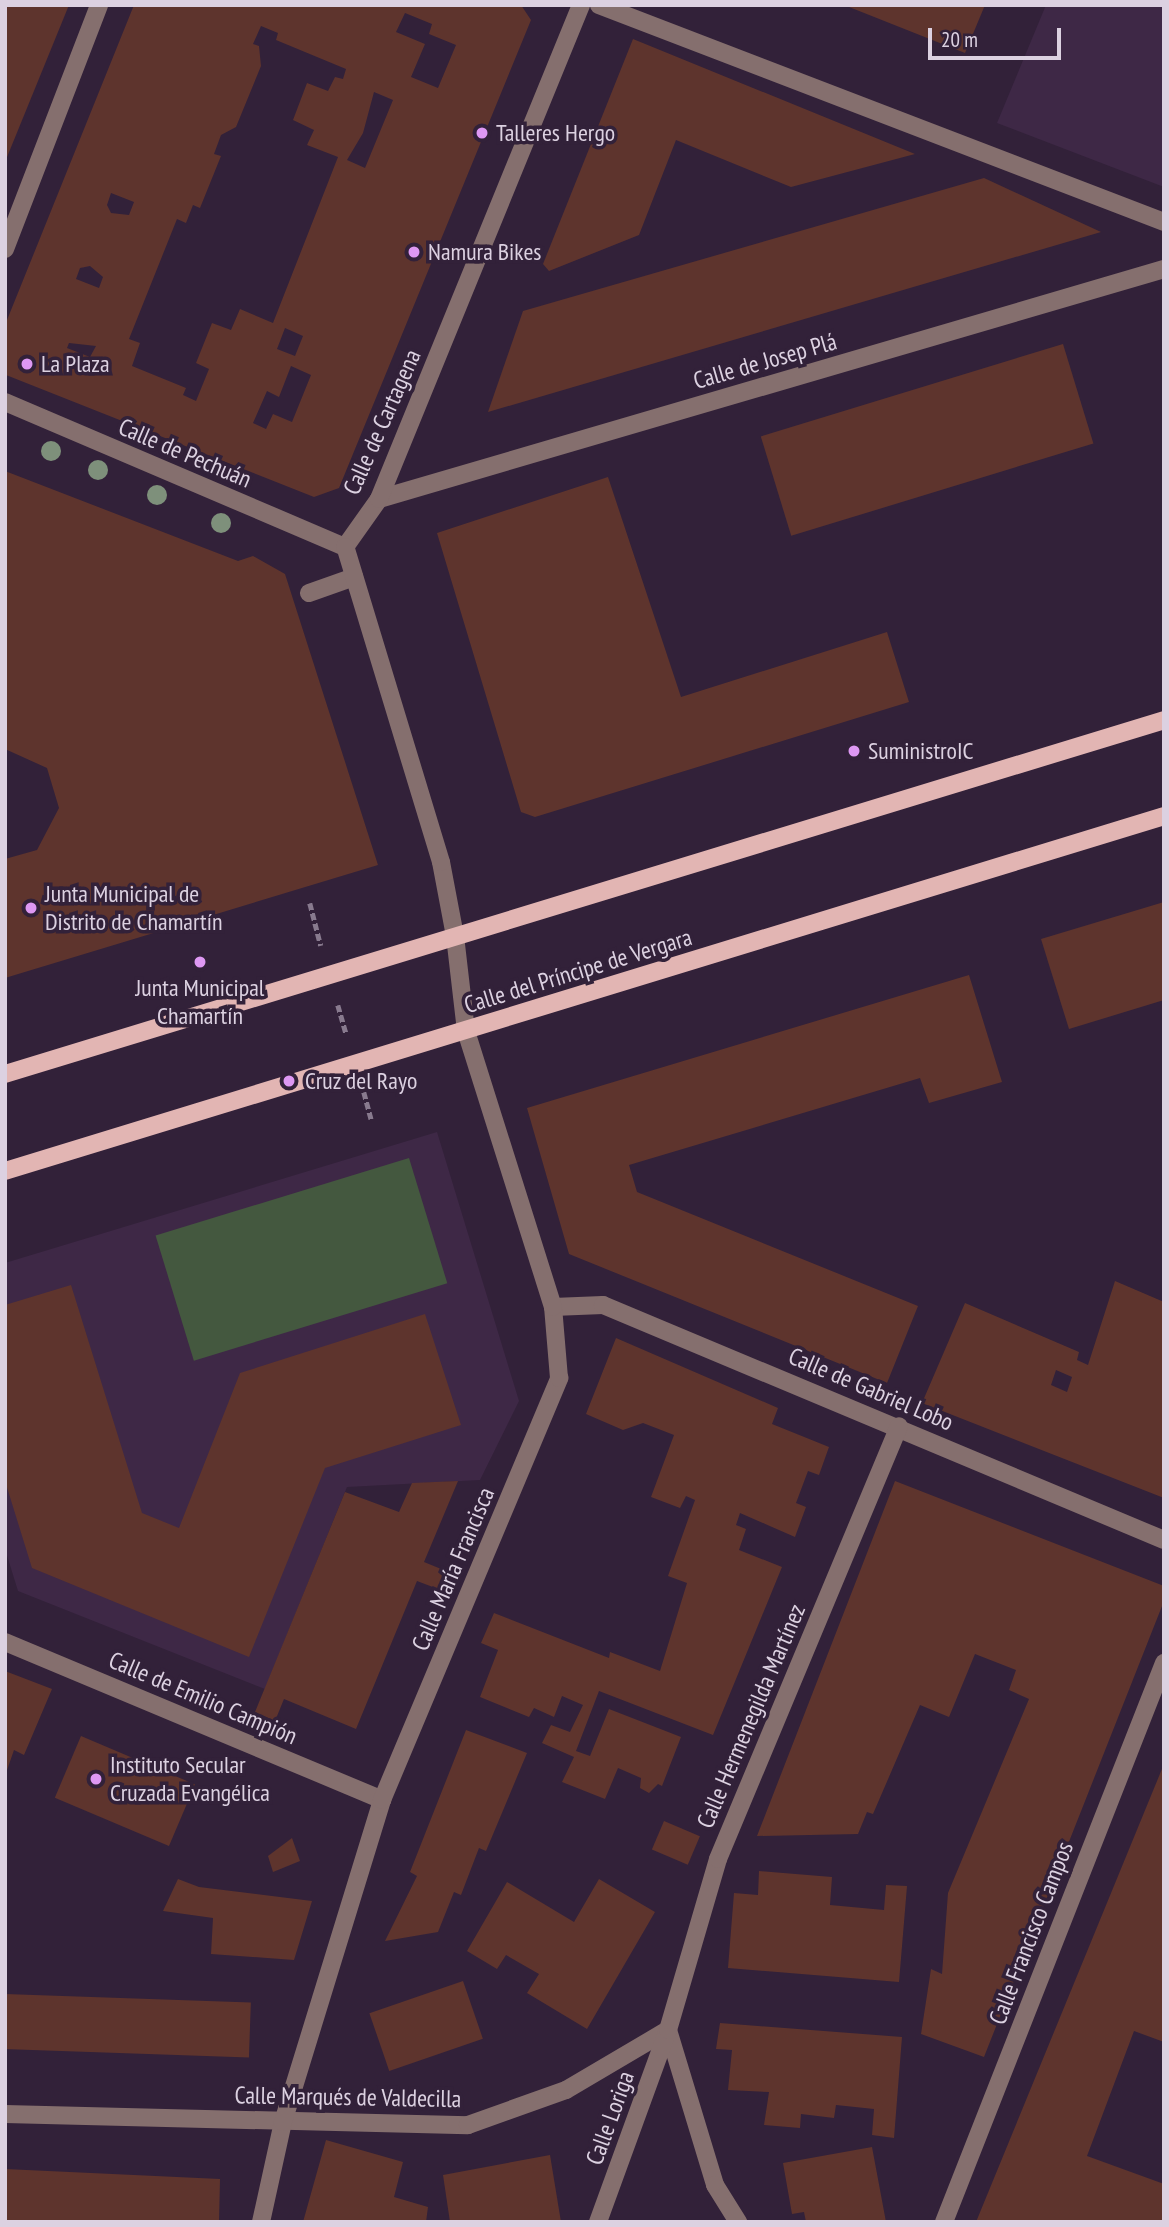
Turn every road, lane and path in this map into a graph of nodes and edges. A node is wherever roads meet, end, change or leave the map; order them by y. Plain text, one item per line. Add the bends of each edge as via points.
1 (99, 5) edge
2 (581, 5) edge
3 (599, 5) edge
4 (1164, 222) edge
5 (5, 249) edge
6 (1164, 269) edge
7 (5, 402) edge
8 (379, 499) junction
9 (345, 547) junction
10 (354, 577) junction
11 (309, 593) dead end
12 (1164, 720) edge
13 (1164, 816) edge
14 (310, 903) dead end
15 (456, 936) junction
16 (329, 974) junction
17 (466, 1031) junction
18 (356, 1065) junction
19 (5, 1074) edge
20 (372, 1119) dead end
21 (5, 1171) edge
22 (553, 1307) junction
23 (899, 1426) junction
24 (1164, 1540) edge
25 (5, 1642) edge
26 (1164, 1662) edge
27 (382, 1800) junction
28 (668, 2030) junction
29 (5, 2114) edge
30 (283, 2122) junction
31 (261, 2222) edge
32 (598, 2222) edge
33 (738, 2222) edge
34 (944, 2222) edge

1 - 5 street
2 - 8 street, Calle de Cartagena
3 - 4 street
6 - 8 street, Calle de Josep Plá
7 - 9 street, Calle de Pechuán
8 - 9 street, Calle de Cartagena
9 - 10 street
10 - 11 street
10 - 15 street via 441,862
12 - 15 main road
13 - 17 main road, Calle del Príncipe de Vergara
14 - 16 path
15 - 16 main road
15 - 17 street
16 - 18 path
16 - 19 main road
17 - 18 main road, Calle del Príncipe de Vergara
17 - 22 street, Calle María Francisca
18 - 20 path
18 - 21 main road, Calle del Príncipe de Vergara
22 - 23 street, Calle de Gabriel Lobo via 603,1305
22 - 27 street, Calle María Francisca via 559,1378
23 - 24 street, Calle de Gabriel Lobo
23 - 28 street, Calle Hermenegilda Martínez via 718,1859
25 - 27 street, Calle de Emilio Campión
26 - 34 street, Calle Francisco Campos
27 - 30 street, Calle María Francisca
28 - 30 street, Calle Marqués de Valdecilla via 566,2090 468,2125
28 - 32 street, Calle Loriga
28 - 33 street via 715,2185
29 - 30 street, Calle Marqués de Valdecilla
30 - 31 street, Calle María Francisca

